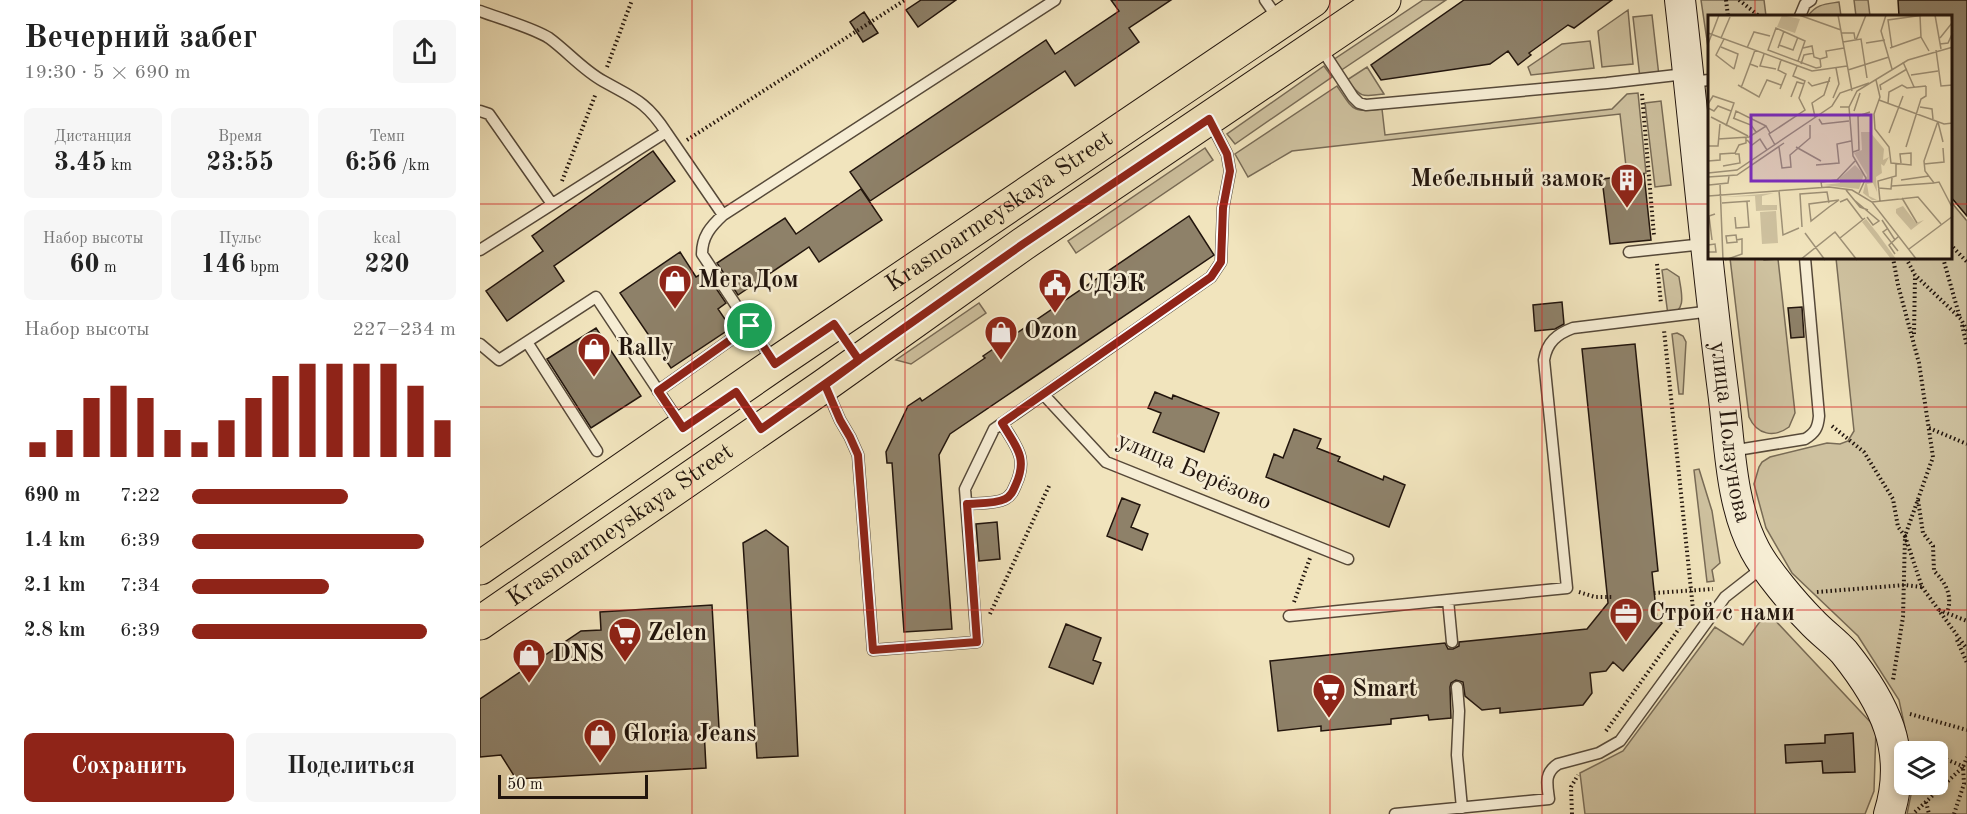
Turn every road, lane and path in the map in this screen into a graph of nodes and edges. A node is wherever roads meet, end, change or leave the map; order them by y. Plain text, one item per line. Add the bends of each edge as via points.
1 (632, 0) edge
2 (905, 0) edge
3 (1055, 0) edge
4 (1312, 0) edge
5 (1384, 0) edge
6 (1680, 0) edge
7 (1726, 0) edge
8 (1739, 0) edge
9 (1811, 0) edge
10 (480, 11) edge
11 (1273, 11) edge
12 (1728, 15) edge
13 (1758, 15) edge
14 (1800, 15) edge
15 (1318, 45) junction
16 (1696, 78) edge
17 (1641, 79) junction
18 (602, 80) junction
19 (480, 111) edge
20 (1209, 119) junction
21 (666, 132) junction
22 (677, 147) junction
23 (552, 204) junction
24 (723, 215) junction
25 (1704, 244) junction
26 (1952, 246) edge
27 (480, 250) edge
28 (1655, 250) junction
29 (1629, 252) dead end
30 (1805, 260) edge
31 (1893, 260) edge
32 (1907, 260) edge
33 (1944, 260) edge
34 (1967, 262) edge
35 (1915, 275) junction
36 (1712, 311) junction
37 (1662, 317) junction
38 (1960, 319) junction
39 (834, 324) junction
40 (750, 326) junction
41 (1967, 330) edge
42 (1914, 341) junction
43 (526, 342) junction
44 (480, 344) edge
45 (1967, 346) edge
46 (859, 360) junction
47 (775, 364) junction
48 (825, 385) junction
49 (658, 391) junction
50 (736, 392) junction
51 (1044, 395) junction
52 (1819, 416) junction
53 (1002, 423) junction
54 (683, 428) junction
55 (1929, 428) junction
56 (761, 429) junction
57 (1967, 444) edge
58 (597, 451) dead end
59 (1731, 451) junction
60 (1049, 486) dead end
61 (1918, 500) junction
62 (967, 504) junction
63 (1905, 536) junction
64 (1314, 545) junction
65 (1348, 559) dead end
66 (1765, 566) junction
67 (480, 568) edge
68 (1905, 585) junction
69 (1922, 587) junction
70 (1567, 588) junction
71 (1691, 589) junction
72 (1654, 593) dead end
73 (1614, 597) dead end
74 (1725, 597) junction
75 (1448, 600) junction
76 (1796, 603) junction
77 (1938, 609) junction
78 (1947, 613) junction
79 (1289, 616) joint
80 (1967, 621) edge
81 (480, 623) edge
82 (1954, 634) junction
83 (977, 642) junction
84 (1452, 642) dead end
85 (1967, 649) edge
86 (1967, 663) edge
87 (1457, 687) dead end
88 (1880, 707) junction
89 (1967, 730) edge
90 (1588, 756) junction
91 (1967, 757) edge
92 (1948, 760) edge
93 (1965, 767) edge
94 (1926, 801) junction
95 (1462, 808) junction
96 (1395, 814) edge
97 (1572, 814) edge
98 (1889, 814) edge
99 (1912, 814) edge
100 (1929, 814) edge
101 (1954, 814) edge

1 - 18 path
2 - 22 path
3 - 24 lane
4 - 11 main road, Krasnoarmeyskaya Street
5 - 15 main road, Krasnoarmeyskaya Street
6 - 16 main road, улица Ползунова
7 - 12 path
8 - 13 path
9 - 14 lane
10 - 18 lane via 547,36
11 - 39 main road, Krasnoarmeyskaya Street
15 - 17 lane via 1353,97 1366,105
15 - 20 main road, Krasnoarmeyskaya Street
16 - 17 lane
16 - 25 main road, улица Ползунова
17 - 28 path
18 - 21 lane via 639,101
18 - 23 path
19 - 23 lane via 489,114
20 - 46 main road, Krasnoarmeyskaya Street
20 - 51 lane via 1227,154 1230,171 1223,208 1221,262 1211,277
21 - 22 lane
21 - 23 lane
22 - 24 lane
23 - 27 lane
24 - 40 lane via 710,226 702,243 702,254
25 - 28 lane
25 - 36 main road, улица Ползунова
26 - 34 path
28 - 29 lane
28 - 37 path
30 - 52 lane
31 - 42 path
32 - 35 path
33 - 38 path
35 - 38 path
35 - 42 path
36 - 37 lane
36 - 59 main road, улица Ползунова
37 - 70 lane via 1574,328 1562,332 1545,350
37 - 71 path
38 - 41 path
38 - 45 path
39 - 46 main road
39 - 47 main road, Krasnoarmeyskaya Street
40 - 47 lane
40 - 49 lane
42 - 55 path
43 - 44 lane via 499,360
43 - 49 lane via 596,297
43 - 58 lane
46 - 48 main road, Krasnoarmeyskaya Street
47 - 50 main road, Krasnoarmeyskaya Street
48 - 56 main road, Krasnoarmeyskaya Street
48 - 83 lane via 858,455 873,650
49 - 54 lane
50 - 54 main road, Krasnoarmeyskaya Street
50 - 56 main road
51 - 53 lane
51 - 64 lane, улица Берёзово via 1106,462
52 - 59 lane via 1819,426 1804,439
52 - 63 path via 1863,452 1893,499 1898,526
53 - 62 lane via 994,429 965,489
53 - 62 lane via 1020,453 1022,471 1008,498
54 - 67 main road, Krasnoarmeyskaya Street
55 - 57 path
55 - 61 path via 1933,457
56 - 81 main road, Krasnoarmeyskaya Street
59 - 66 main road, улица Ползунова via 1738,505
60 - 83 path
61 - 63 path
61 - 78 path via 1923,533 1933,546 1934,571 1943,579 1951,602
62 - 83 lane
63 - 68 path
63 - 69 path
64 - 65 lane, улица Берёзово
64 - 79 path
66 - 74 lane
66 - 76 main road, улица Ползунова
68 - 69 path
68 - 76 path via 1812,592
68 - 88 path via 1894,678
69 - 77 path
70 - 73 path via 1595,597
70 - 75 lane
71 - 72 path
71 - 74 path via 1711,588
71 - 90 path via 1693,609
74 - 90 lane via 1620,741
75 - 79 lane
75 - 84 lane
76 - 88 main road, улица Ползунова via 1843,651
77 - 78 path
77 - 82 path
78 - 80 path
82 - 85 path
82 - 86 path
87 - 95 lane
88 - 89 path
88 - 98 main road, улица Ползунова via 1890,728 1898,767
90 - 95 lane via 1552,767 1546,780 1549,799
90 - 97 path via 1571,787
91 - 93 path
92 - 93 path
93 - 94 path
93 - 101 path
94 - 99 path
94 - 100 path
95 - 96 lane

